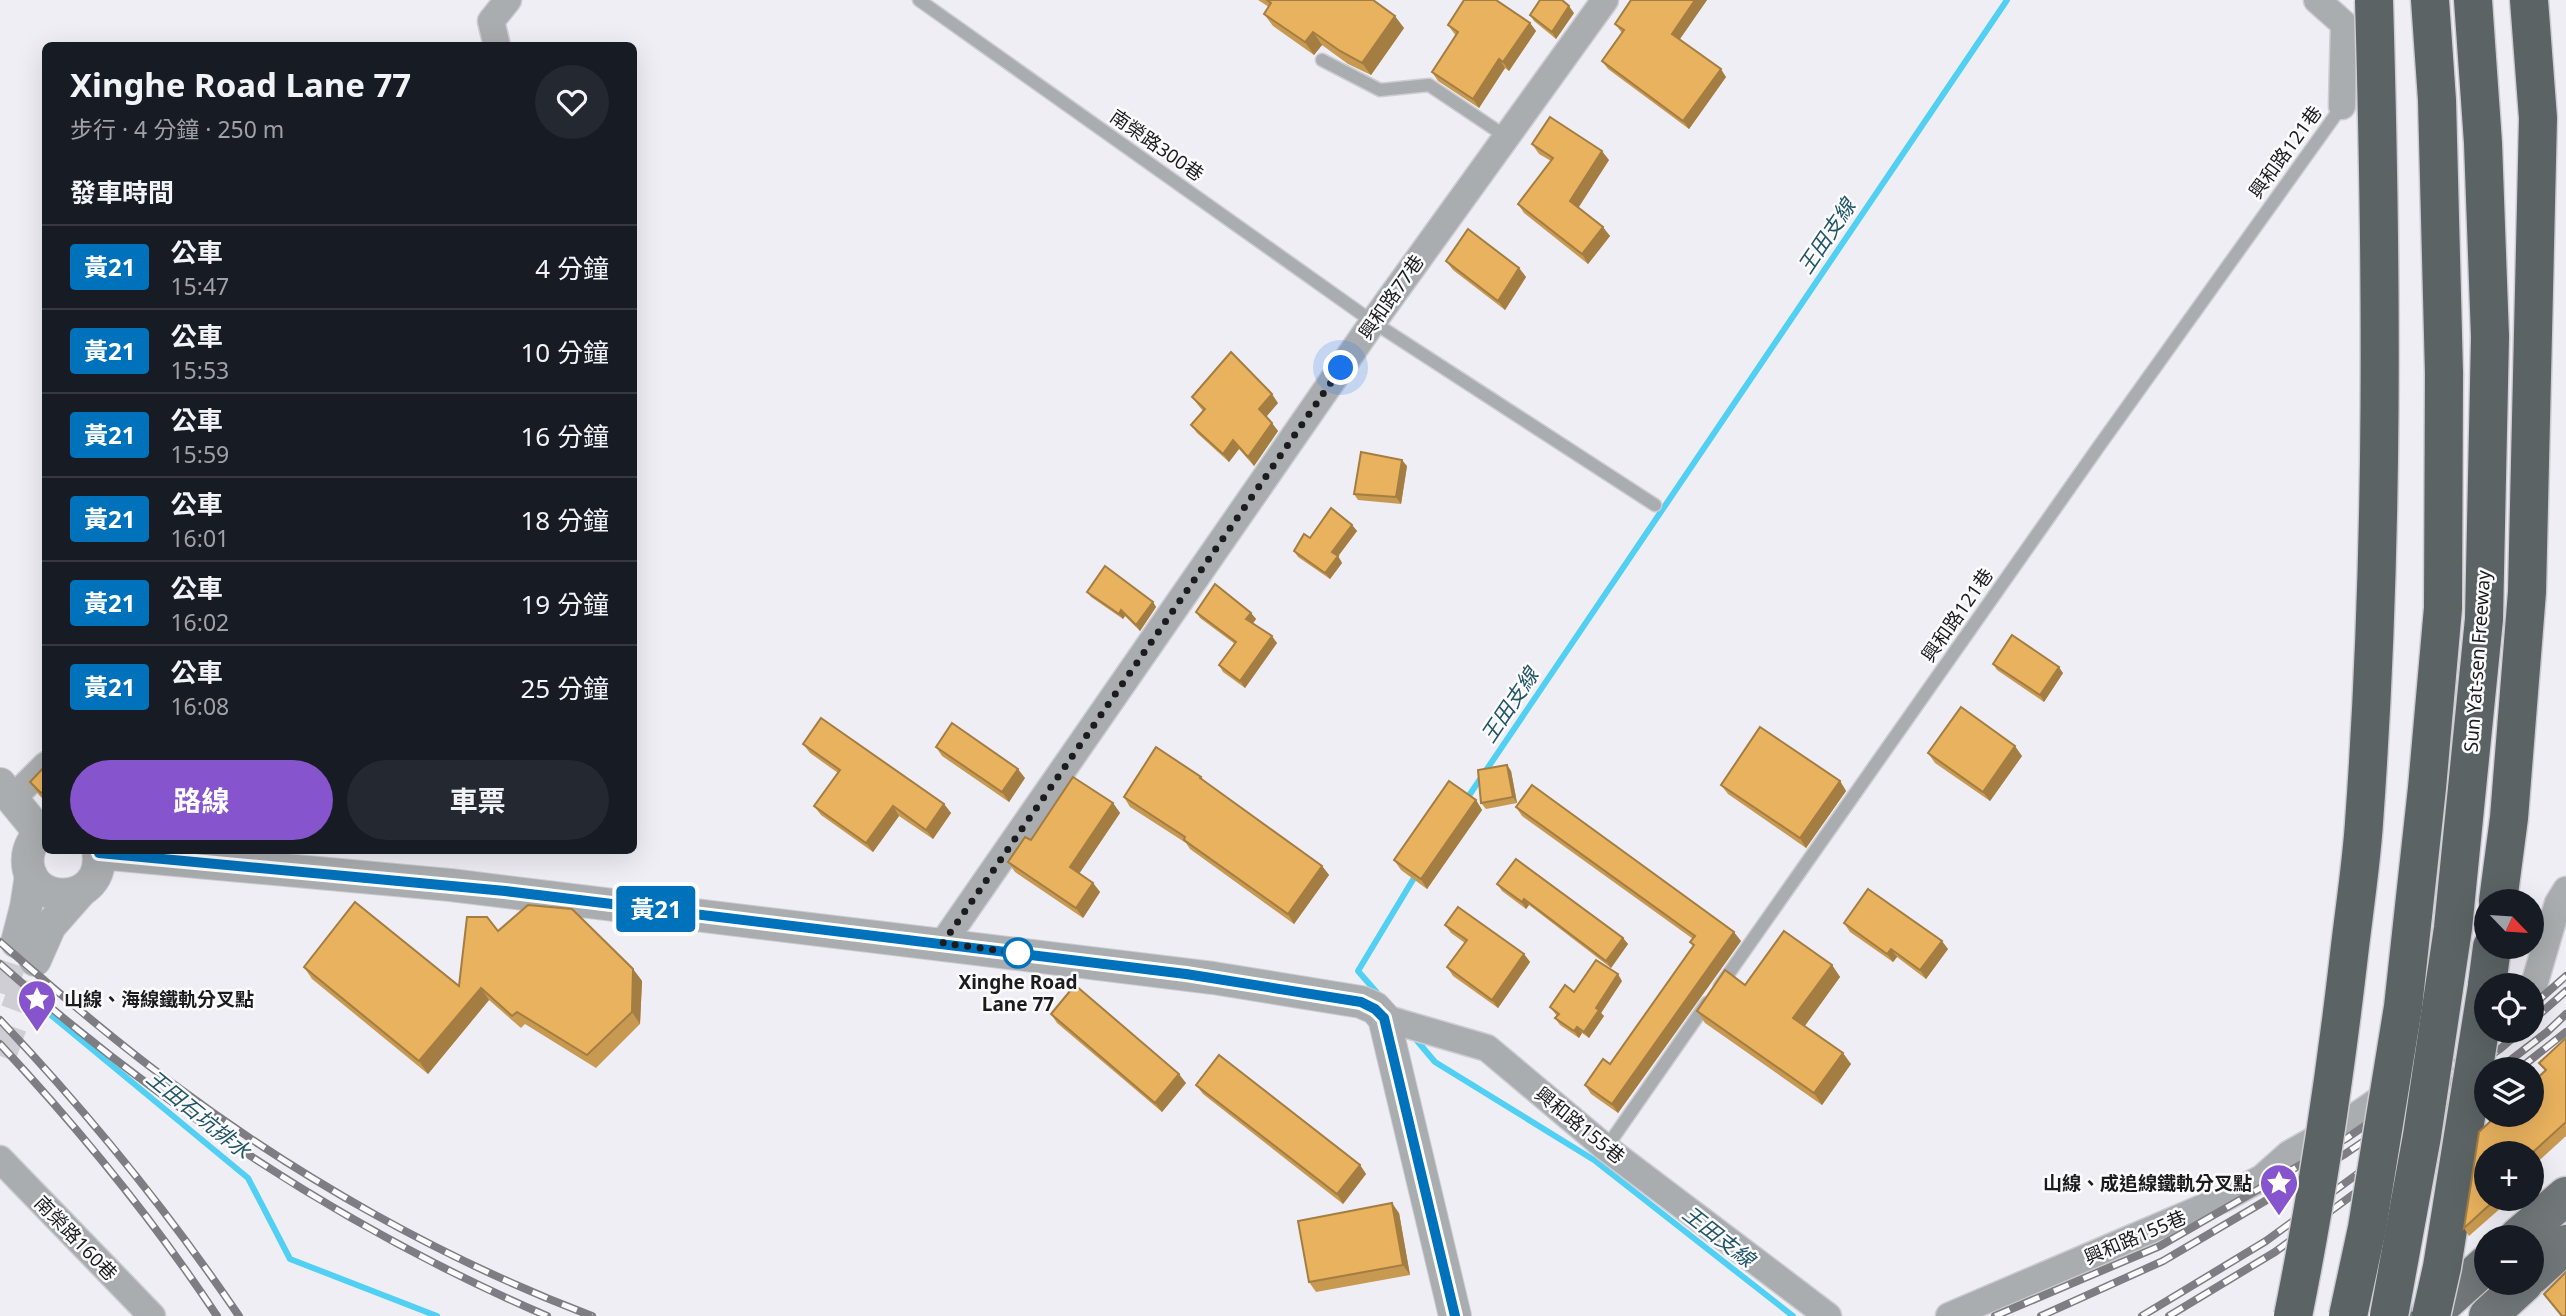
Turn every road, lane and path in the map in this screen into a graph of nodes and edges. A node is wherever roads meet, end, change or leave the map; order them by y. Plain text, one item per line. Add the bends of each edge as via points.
1 (508, 0) edge
2 (919, 0) edge
3 (1605, 0) edge
4 (2317, 0) edge
5 (2374, 0) edge
6 (2430, 0) edge
7 (2473, 0) edge
8 (2529, 0) edge
9 (496, 42) edge
10 (1322, 60) edge
11 (2342, 106) joint
12 (1505, 136) junction
13 (1373, 322) junction
14 (1655, 505) dead end
15 (42, 768) edge
16 (6, 791) edge
17 (42, 830) edge
18 (42, 832) edge
19 (98, 854) edge
20 (119, 854) edge
21 (31, 875) junction
22 (2500, 889) edge
23 (2566, 890) edge
24 (80, 892) junction
25 (943, 943) junction
26 (2538, 973) edge
27 (1385, 1019) junction
28 (2474, 1035) edge
29 (2478, 1043) edge
30 (1606, 1148) junction
31 (0, 1159) edge
32 (2566, 1196) edge
33 (2532, 1225) edge
34 (2566, 1244) edge
35 (2544, 1264) edge
36 (2474, 1275) edge
37 (2486, 1295) edge
38 (2513, 1295) edge
39 (2495, 1314) edge
40 (152, 1316) edge
41 (1455, 1316) edge
42 (1828, 1316) edge
43 (1949, 1316) edge
44 (2293, 1316) edge
45 (2348, 1316) edge
46 (2389, 1316) edge
47 (2430, 1316) edge

1 - 9 street via 491,21
2 - 13 lane, 南榮路300巷
3 - 12 street, 興和路77巷
4 - 11 street via 2344,24
5 - 44 highway, bridge via 2380,268 2374,655 2363,827 2340,1027
6 - 45 highway, Sun Yat-sen Freeway, bridge via 2444,374 2443,608 2403,1007
7 - 46 highway, Sun Yat-sen Freeway, bridge via 2490,337 2484,619 2453,928
8 - 22 highway via 2538,118 2527,592
10 - 12 lane via 1380,90 1429,85
11 - 30 lane, 興和路121巷
12 - 13 street, 興和路77巷
13 - 14 lane, 南榮路300巷
13 - 25 street, 興和路77巷
15 - 16 street
16 - 17 street
18 - 21 street via 28,853
19 - 24 street via 95,875
20 - 25 street via 450,885
21 - 24 street via 47,892
21 - 24 street via 26,951
23 - 26 street
25 - 27 street via 1361,1002
27 - 30 street, 興和路155巷 via 1487,1048
27 - 41 street
28 - 43 street, 興和路155巷 via 2353,1118 2289,1154 2262,1178 2223,1199
29 - 47 highway, bridge
30 - 42 street, 興和路155巷
31 - 40 street, 南榮路160巷
32 - 33 main road
34 - 35 main road
36 - 47 main road
37 - 39 street
38 - 39 main road

